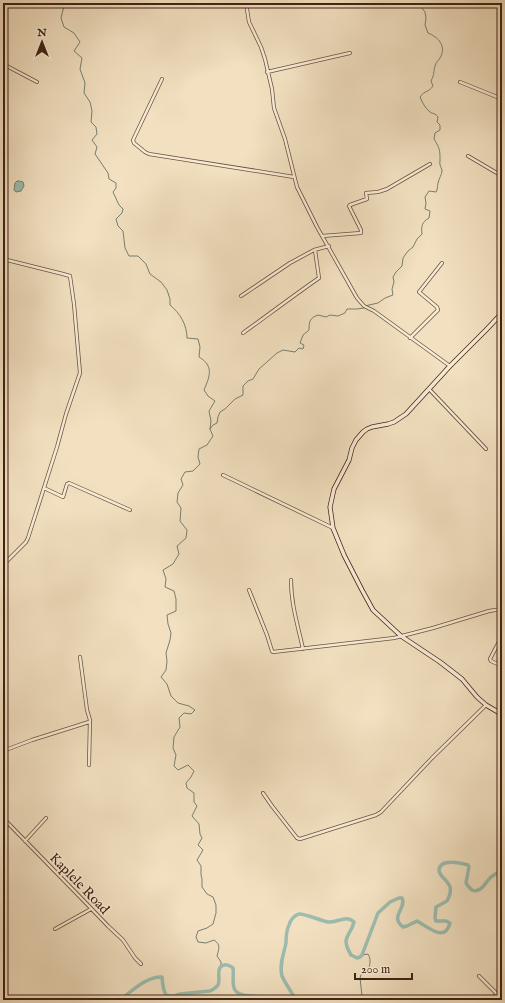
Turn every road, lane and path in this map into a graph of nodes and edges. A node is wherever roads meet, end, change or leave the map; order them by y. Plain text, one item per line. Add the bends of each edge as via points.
1 (266, 3) edge
2 (246, 4) edge
3 (350, 53) dead end
4 (3, 64) edge
5 (267, 72) junction
6 (162, 79) dead end
7 (38, 82) dead end
8 (460, 82) dead end
9 (502, 99) edge
10 (468, 156) dead end
11 (430, 164) dead end
12 (502, 176) edge
13 (294, 177) junction
14 (322, 236) junction
15 (329, 246) junction
16 (315, 250) junction
17 (3, 259) edge
18 (442, 263) dead end
19 (240, 296) dead end
20 (502, 313) edge
21 (243, 333) dead end
22 (410, 338) junction
23 (450, 366) junction
24 (429, 389) junction
25 (486, 449) dead end
26 (223, 475) dead end
27 (44, 488) junction
28 (130, 510) dead end
29 (333, 528) junction
30 (3, 565) edge
31 (291, 580) dead end
32 (250, 590) dead end
33 (502, 609) edge
34 (401, 636) junction
35 (502, 636) edge
36 (303, 649) junction
37 (80, 657) dead end
38 (502, 666) edge
39 (486, 706) junction
40 (502, 713) edge
41 (90, 722) junction
42 (3, 751) edge
43 (89, 765) dead end
44 (263, 792) dead end
45 (3, 818) edge
46 (46, 818) dead end
47 (25, 841) junction
48 (91, 908) junction
49 (55, 929) dead end
50 (141, 964) dead end
51 (479, 976) dead end
52 (497, 994) junction
53 (502, 996) edge
54 (491, 1000) edge

1 - 2 street
2 - 5 street via 249,22 261,47
3 - 5 street
4 - 7 street
5 - 13 street via 274,108
6 - 13 street via 133,140 145,152
8 - 9 street
10 - 12 street
11 - 14 street via 387,189 366,193 366,199 350,205 361,232
13 - 14 street
14 - 15 street
15 - 16 street
15 - 22 street via 363,305
16 - 19 street
16 - 21 street via 320,277
17 - 27 street via 67,275 71,279 80,371
18 - 22 street via 419,292 438,310
20 - 23 street
22 - 23 street
23 - 24 street
24 - 25 street
24 - 29 street via 406,414 394,422 367,429 356,440 330,502
26 - 29 street
27 - 28 street via 63,497 69,483
27 - 30 street via 27,541
29 - 34 street via 371,608
31 - 36 street via 293,608
32 - 36 street via 272,652
33 - 34 street
34 - 36 street
34 - 39 street via 458,676
35 - 38 street via 490,659
37 - 41 street
39 - 40 street
39 - 44 street via 376,815 300,839
41 - 42 street
41 - 43 street
45 - 47 street, Kaplele Road
46 - 47 street
47 - 48 street, Kaplele Road
48 - 49 street
48 - 50 street, Kaplele Road via 123,940
51 - 52 street
52 - 53 street
52 - 54 street

